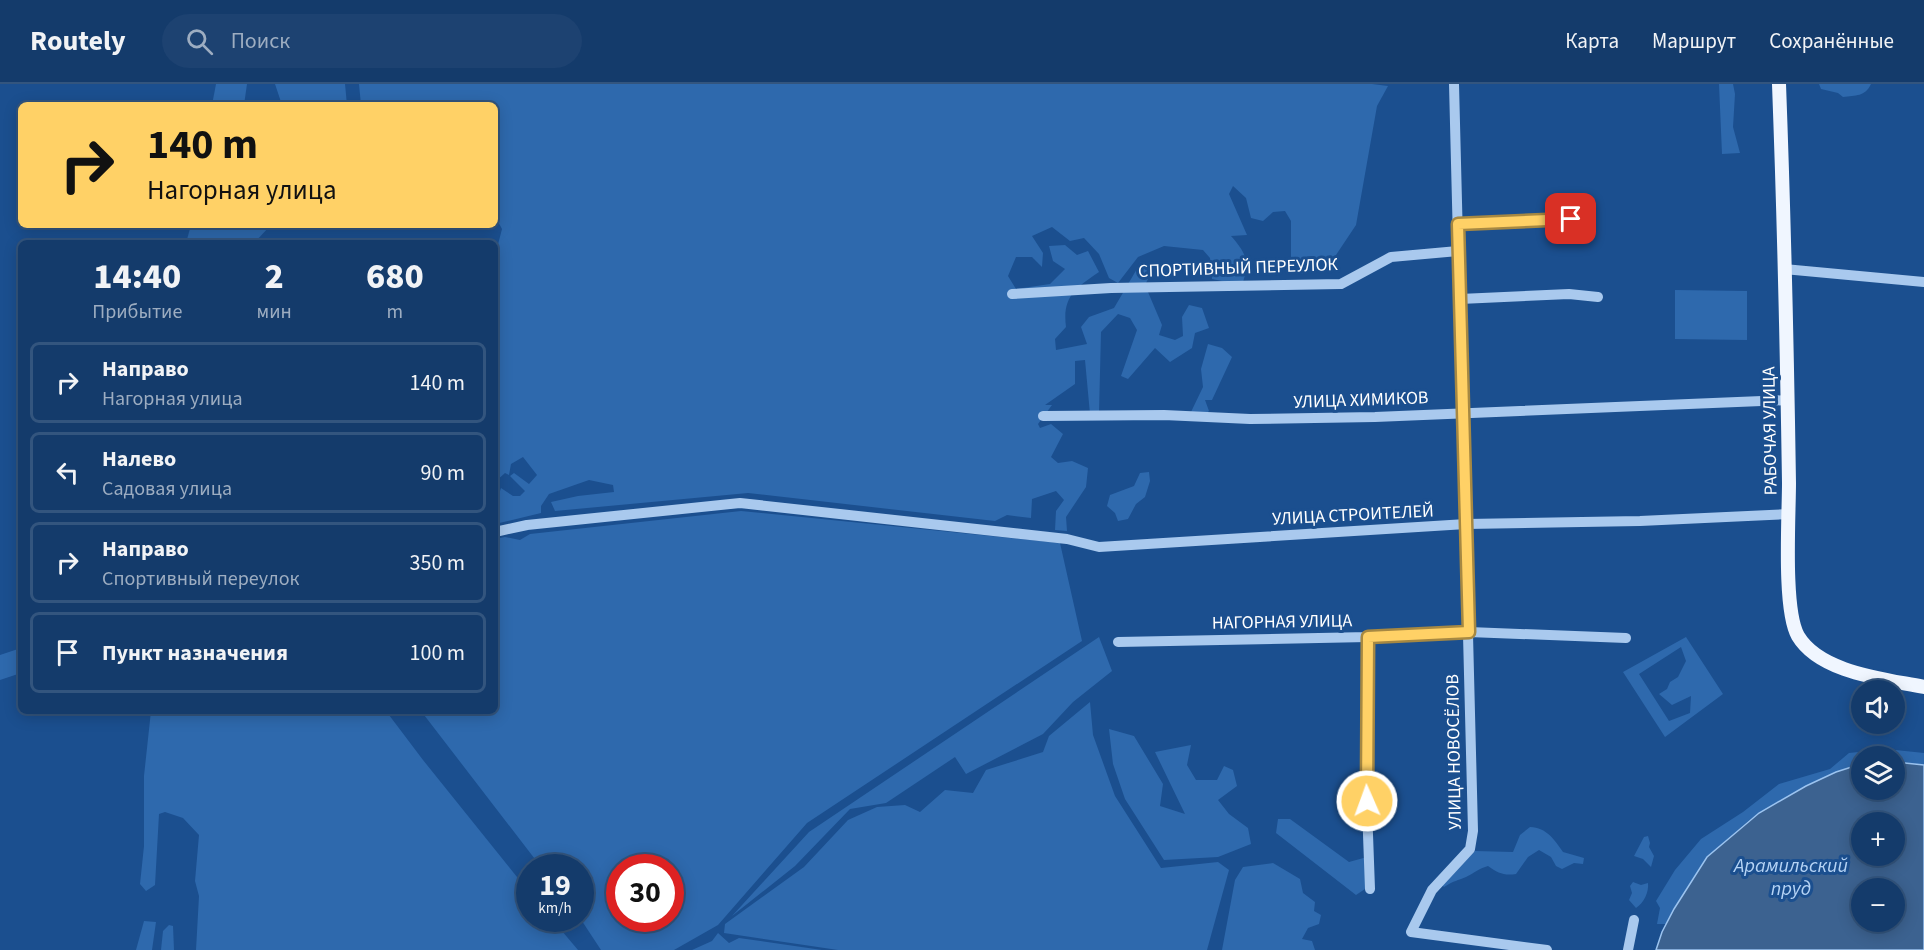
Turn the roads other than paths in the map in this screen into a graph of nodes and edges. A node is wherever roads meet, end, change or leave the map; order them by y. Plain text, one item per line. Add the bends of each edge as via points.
1 (1454, 84) edge
2 (1779, 84) edge
3 (1571, 219) dead end
4 (1458, 224) junction
5 (1458, 251) junction
6 (1784, 269) junction
7 (1924, 282) edge
8 (1012, 294) dead end
9 (1598, 297) dead end
10 (1460, 299) junction
11 (1788, 400) junction
12 (1463, 413) junction
13 (1043, 416) dead end
14 (1789, 514) junction
15 (1466, 524) junction
16 (498, 531) edge
17 (1469, 632) junction
18 (1368, 637) junction
19 (1626, 638) dead end
20 (1118, 642) dead end
21 (1924, 687) edge
22 (1370, 889) dead end
23 (1634, 920) dead end
24 (1547, 950) edge
25 (1628, 950) edge

1 - 4 street
2 - 6 main road, РАБОЧАЯ УЛИЦА
3 - 4 street
4 - 5 street
5 - 8 street, СПОРТИВНЫЙ ПЕРЕУЛОК via 1391,257 1341,284
5 - 10 street
6 - 7 street
6 - 11 main road, РАБОЧАЯ УЛИЦА
9 - 10 street via 1569,294
10 - 12 street
11 - 12 street, УЛИЦА ХИМИКОВ
11 - 14 main road, РАБОЧАЯ УЛИЦА
12 - 13 street, УЛИЦА ХИМИКОВ via 1250,419
12 - 15 street
14 - 15 street, УЛИЦА СТРОИТЕЛЕЙ
14 - 21 main road, РАБОЧАЯ УЛИЦА via 1789,590 1798,637 1817,657 1848,670
15 - 16 street, УЛИЦА СТРОИТЕЛЕЙ via 1099,547 1067,538 740,502
15 - 17 street
17 - 18 street, НАГОРНАЯ УЛИЦА
17 - 19 street, НАГОРНАЯ УЛИЦА
17 - 24 street, УЛИЦА НОВОСЁЛОВ via 1473,831 1470,849 1432,890 1411,932
18 - 20 street, НАГОРНАЯ УЛИЦА
18 - 22 street via 1366,780
23 - 25 street

